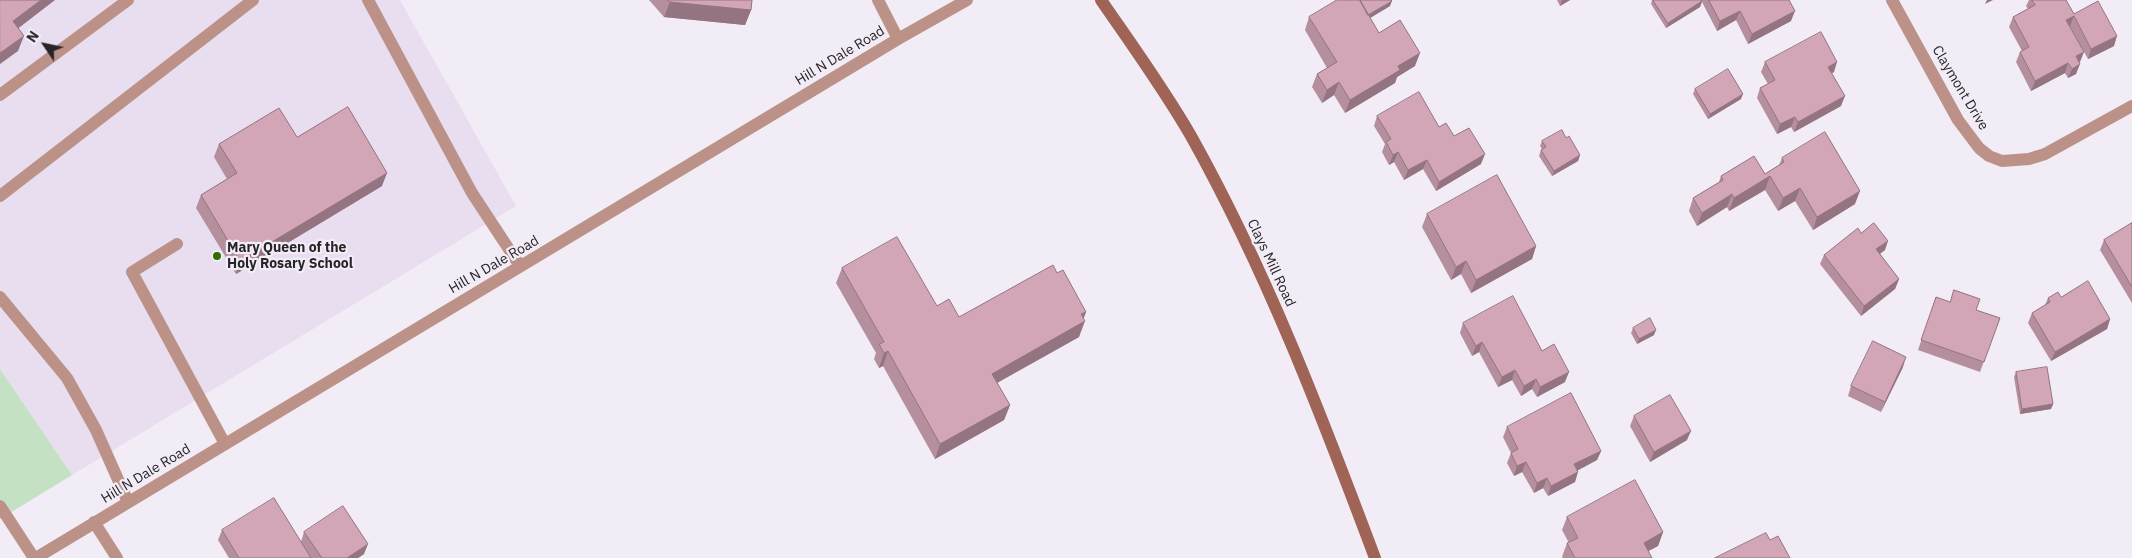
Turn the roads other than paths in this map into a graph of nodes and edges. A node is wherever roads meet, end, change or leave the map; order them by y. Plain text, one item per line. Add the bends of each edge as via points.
1 (128, 0) edge
2 (253, 0) edge
3 (368, 0) edge
4 (878, 0) edge
5 (967, 0) edge
6 (1102, 0) edge
7 (1892, 0) edge
8 (898, 39) junction
9 (0, 95) edge
10 (2132, 106) edge
11 (0, 196) edge
12 (177, 244) dead end
13 (520, 266) junction
14 (0, 297) edge
15 (225, 444) junction
16 (128, 502) junction
17 (0, 506) edge
18 (94, 522) junction
19 (35, 558) edge
20 (116, 558) edge
21 (1375, 558) edge

1 - 9 street
2 - 11 street
3 - 13 street via 472,193
4 - 8 street
5 - 8 street, Hill N Dale Road
6 - 21 main road, Clays Mill Road via 1190,134 1234,218 1286,330
7 - 10 street, Claymont Drive via 1958,120 1989,156 2002,161 2037,157
8 - 13 street, Hill N Dale Road
12 - 15 street via 132,272
13 - 15 street, Hill N Dale Road
14 - 16 street via 67,378 96,430
15 - 16 street, Hill N Dale Road
16 - 18 street, Hill N Dale Road
17 - 19 street
18 - 19 street, Hill N Dale Road
18 - 20 street

